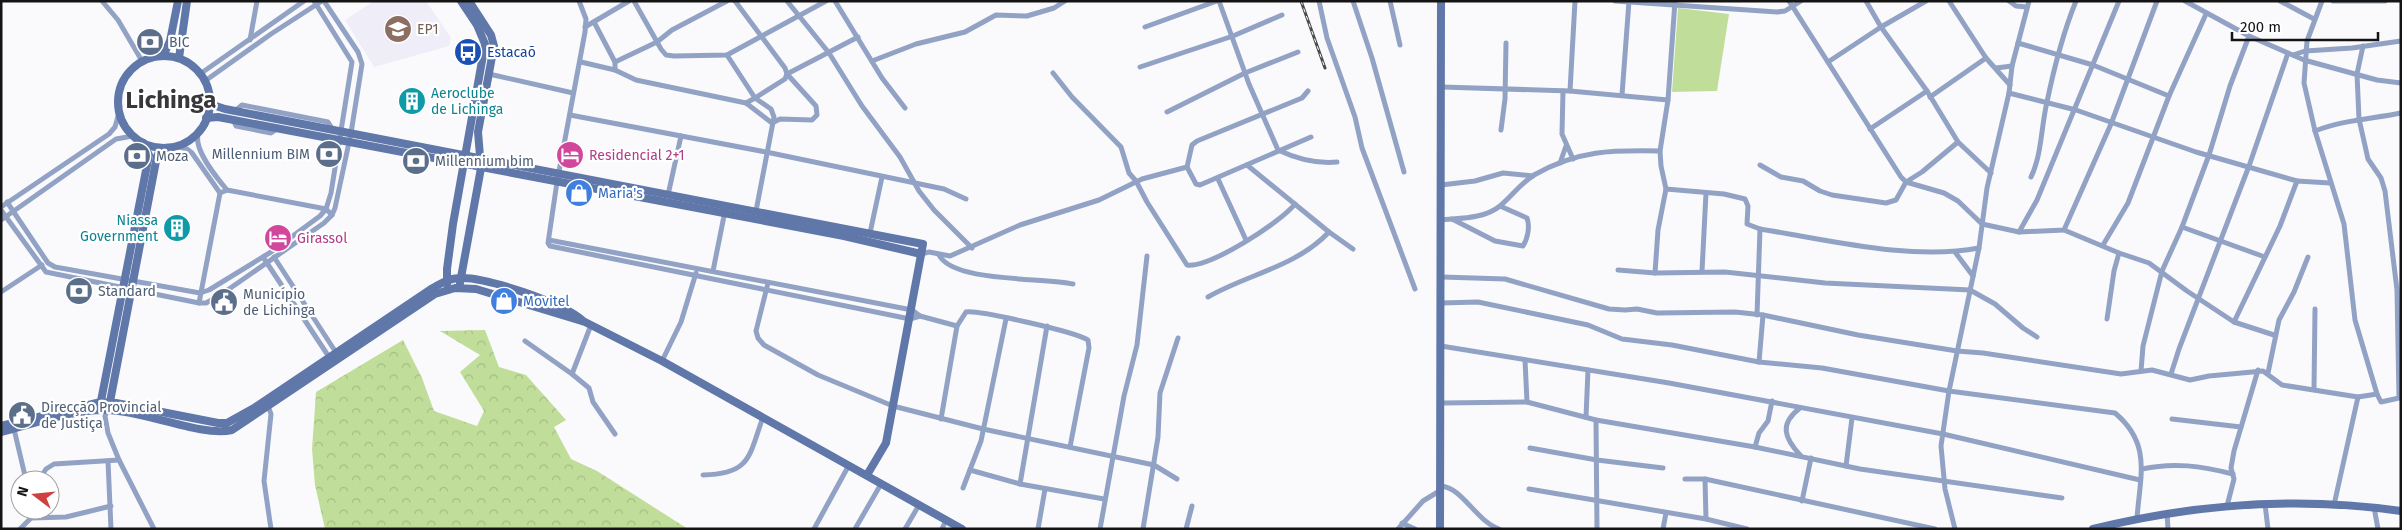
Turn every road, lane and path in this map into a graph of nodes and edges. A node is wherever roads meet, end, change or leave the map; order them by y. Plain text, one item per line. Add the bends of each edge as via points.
1 (102, 1) edge
2 (178, 1) edge
3 (187, 1) edge
4 (257, 1) edge
5 (304, 1) edge
6 (323, 1) edge
7 (460, 1) edge
8 (469, 1) edge
9 (579, 1) edge
10 (629, 1) edge
11 (634, 1) edge
12 (727, 1) edge
13 (735, 1) edge
14 (787, 1) edge
15 (826, 1) edge
16 (835, 1) edge
17 (1065, 1) edge
18 (1218, 1) edge
19 (1319, 1) edge
20 (1353, 1) edge
21 (1390, 1) edge
22 (1441, 1) edge
23 (1575, 1) edge
24 (1615, 1) edge
25 (1789, 1) edge
26 (1801, 1) edge
27 (1866, 1) edge
28 (1926, 1) edge
29 (1949, 1) edge
30 (2009, 1) edge
31 (2076, 1) edge
32 (2119, 1) edge
33 (2157, 1) edge
34 (2184, 1) edge
35 (2280, 1) edge
36 (2322, 1) edge
37 (2333, 1) edge
38 (2385, 1) edge
39 (1629, 2) edge
40 (315, 3) edge
41 (1675, 3) edge
42 (2028, 4) edge
43 (1793, 7) junction
44 (1282, 14) dead end
45 (2206, 14) junction
46 (799, 16) junction
47 (2314, 19) junction
48 (594, 22) junction
49 (585, 27) junction
50 (1145, 27) dead end
51 (1881, 27) junction
52 (1233, 36) junction
53 (2249, 36) junction
54 (762, 37) junction
55 (858, 37) junction
56 (250, 38) junction
57 (2401, 41) edge
58 (657, 42) junction
59 (1506, 43) dead end
60 (2018, 43) junction
61 (1400, 45) dead end
62 (253, 46) junction
63 (2363, 46) junction
64 (2305, 51) junction
65 (1298, 52) dead end
66 (830, 53) junction
67 (2059, 53) junction
68 (2291, 54) junction
69 (727, 55) junction
70 (163, 56) junction
71 (178, 58) junction
72 (1986, 58) junction
73 (2304, 60) junction
74 (142, 61) junction
75 (872, 61) junction
76 (581, 62) junction
77 (615, 62) junction
78 (1828, 62) junction
79 (2093, 65) junction
80 (2012, 66) junction
81 (1140, 67) dead end
82 (1996, 68) junction
83 (614, 70) junction
84 (1054, 73) dead end
85 (1245, 73) junction
86 (489, 74) junction
87 (787, 74) junction
88 (2358, 74) junction
89 (202, 78) junction
90 (2128, 80) junction
91 (2401, 83) edge
92 (2010, 85) junction
93 (1442, 86) junction
94 (1504, 90) junction
95 (1308, 91) dead end
96 (1570, 91) junction
97 (1927, 91) junction
98 (1563, 92) junction
99 (573, 93) junction
100 (2010, 93) junction
101 (1622, 95) junction
102 (2169, 96) junction
103 (1930, 97) junction
104 (755, 98) junction
105 (1668, 100) junction
106 (2047, 102) junction
107 (746, 103) junction
108 (210, 104) junction
109 (905, 108) dead end
110 (2076, 110) junction
111 (1167, 112) dead end
112 (119, 113) junction
113 (2401, 113) edge
114 (266, 114) junction
115 (570, 115) junction
116 (1263, 115) junction
117 (206, 118) junction
118 (2359, 119) junction
119 (284, 120) junction
120 (772, 122) junction
121 (2111, 124) junction
122 (280, 129) junction
123 (1870, 129) junction
124 (333, 130) junction
125 (1501, 130) dead end
126 (199, 131) junction
127 (342, 131) junction
128 (2315, 132) junction
129 (351, 133) junction
130 (133, 136) junction
131 (681, 136) junction
132 (2155, 136) junction
133 (1310, 137) dead end
134 (340, 141) junction
135 (349, 142) junction
136 (1958, 142) junction
137 (143, 143) junction
138 (409, 144) junction
139 (1566, 145) junction
140 (176, 146) junction
141 (166, 148) junction
142 (1278, 150) junction
143 (1660, 151) junction
144 (766, 152) junction
145 (407, 154) junction
146 (466, 155) junction
147 (2209, 155) junction
148 (204, 158) junction
149 (479, 158) junction
150 (1573, 159) junction
151 (1337, 162) dead end
152 (199, 163) junction
153 (1560, 163) junction
154 (465, 164) junction
155 (1247, 165) junction
156 (1760, 165) dead end
157 (2249, 166) junction
158 (1187, 167) junction
159 (481, 168) junction
160 (1404, 172) dead end
161 (150, 173) junction
162 (1991, 173) junction
163 (1533, 176) junction
164 (882, 177) junction
165 (2031, 177) dead end
166 (558, 178) junction
167 (1218, 179) junction
168 (1136, 181) junction
169 (2297, 181) junction
170 (1906, 182) junction
171 (2330, 183) junction
172 (915, 184) junction
173 (1441, 185) junction
174 (1666, 188) junction
175 (226, 190) junction
176 (1706, 192) junction
177 (220, 193) junction
178 (648, 195) junction
179 (668, 195) junction
180 (966, 199) dead end
181 (7, 202) junction
182 (1295, 204) junction
183 (726, 205) junction
184 (1500, 206) junction
185 (1, 208) edge
186 (326, 209) junction
187 (138, 210) junction
188 (13, 212) junction
189 (146, 212) junction
190 (756, 212) junction
191 (724, 214) junction
192 (332, 215) junction
193 (4, 218) edge
194 (1452, 219) junction
195 (1441, 220) junction
196 (453, 224) junction
197 (800, 224) junction
198 (1982, 224) junction
199 (470, 227) junction
200 (2182, 227) junction
201 (1760, 229) junction
202 (2064, 230) junction
203 (1329, 232) junction
204 (2019, 232) junction
205 (870, 233) junction
206 (132, 237) junction
207 (141, 238) junction
208 (549, 240) junction
209 (1246, 240) junction
210 (2220, 241) junction
211 (2103, 245) junction
212 (972, 248) junction
213 (1979, 248) junction
214 (1353, 249) dead end
215 (271, 252) junction
216 (1955, 252) junction
217 (925, 253) junction
218 (2119, 253) junction
219 (939, 255) junction
220 (1147, 256) dead end
221 (263, 257) junction
222 (2266, 257) junction
223 (2308, 257) dead end
224 (275, 259) junction
225 (47, 262) junction
226 (267, 264) junction
227 (40, 266) junction
228 (697, 268) junction
229 (1618, 270) dead end
230 (714, 271) junction
231 (1702, 271) junction
232 (2162, 271) junction
233 (1655, 273) junction
234 (1758, 274) junction
235 (696, 275) junction
236 (1973, 276) junction
237 (740, 277) junction
238 (1442, 277) junction
239 (460, 278) junction
240 (124, 279) junction
241 (133, 281) junction
242 (222, 283) junction
243 (768, 283) junction
244 (739, 284) junction
245 (1073, 284) dead end
246 (447, 285) junction
247 (460, 287) junction
248 (122, 288) junction
249 (1414, 289) dead end
250 (131, 290) junction
251 (766, 290) junction
252 (1970, 290) junction
253 (226, 291) junction
254 (1, 292) edge
255 (504, 292) junction
256 (200, 293) junction
257 (1208, 297) dead end
258 (536, 298) junction
259 (2198, 298) junction
260 (199, 303) junction
261 (1441, 303) junction
262 (304, 304) junction
263 (534, 306) junction
264 (298, 309) junction
265 (2314, 309) dead end
266 (911, 314) junction
267 (1760, 315) junction
268 (1006, 319) junction
269 (2107, 319) dead end
270 (2234, 322) junction
271 (588, 324) junction
272 (957, 326) junction
273 (1047, 326) junction
274 (2274, 335) junction
275 (2037, 336) dead end
276 (1178, 338) dead end
277 (525, 341) dead end
278 (1441, 346) junction
279 (1957, 352) junction
280 (334, 357) junction
281 (1525, 360) junction
282 (662, 361) junction
283 (1759, 362) junction
284 (1588, 370) junction
285 (2258, 370) junction
286 (2141, 371) junction
287 (2268, 373) junction
288 (572, 374) junction
289 (2171, 374) junction
290 (2314, 389) junction
291 (1949, 391) junction
292 (2377, 394) junction
293 (2358, 397) junction
294 (2400, 397) edge
295 (1772, 401) junction
296 (1527, 402) junction
297 (267, 403) junction
298 (1442, 403) junction
299 (893, 406) junction
300 (105, 408) junction
301 (1800, 408) junction
302 (763, 417) junction
303 (1586, 418) junction
304 (1852, 418) junction
305 (941, 419) junction
306 (2172, 419) dead end
307 (1596, 420) junction
308 (1, 426) edge
309 (2241, 427) junction
310 (14, 429) junction
311 (983, 429) junction
312 (1, 432) edge
313 (615, 434) dead end
314 (1943, 434) junction
315 (1027, 438) junction
316 (1070, 447) junction
317 (1755, 447) junction
318 (1530, 448) dead end
319 (1112, 456) junction
320 (1801, 456) junction
321 (1811, 458) junction
322 (119, 460) junction
323 (1597, 460) junction
324 (108, 461) junction
325 (849, 465) junction
326 (1154, 465) junction
327 (1846, 466) junction
328 (1663, 468) dead end
329 (2142, 469) junction
330 (24, 470) edge
331 (45, 470) edge
332 (970, 470) junction
333 (2232, 474) junction
334 (703, 475) dead end
335 (867, 475) junction
336 (1685, 479) dead end
337 (1705, 479) junction
338 (1177, 480) dead end
339 (1944, 480) junction
340 (2140, 480) junction
341 (881, 484) junction
342 (1020, 484) junction
343 (963, 488) dead end
344 (1440, 488) junction
345 (1045, 489) junction
346 (1529, 489) dead end
347 (2062, 498) dead end
348 (1104, 499) junction
349 (1802, 501) junction
350 (1597, 502) junction
351 (919, 504) junction
352 (2265, 504) junction
353 (2334, 505) junction
354 (111, 506) junction
355 (1192, 506) dead end
356 (2227, 506) junction
357 (2374, 507) junction
358 (2401, 511) edge
359 (2167, 512) junction
360 (1666, 513) junction
361 (60, 517) edge
362 (2138, 518) junction
363 (1706, 519) junction
364 (29, 520) edge
365 (946, 520) junction
366 (1402, 523) junction
367 (814, 528) edge
368 (1495, 528) edge
369 (20, 529) edge
370 (110, 529) edge
371 (154, 529) edge
372 (272, 529) edge
373 (855, 529) edge
374 (905, 529) edge
375 (942, 529) edge
376 (962, 529) edge
377 (1038, 529) edge
378 (1100, 529) edge
379 (1143, 529) edge
380 (1186, 529) edge
381 (1398, 529) edge
382 (1415, 529) edge
383 (1440, 529) edge
384 (1597, 529) edge
385 (1663, 529) edge
386 (1747, 529) edge
387 (1935, 529) edge
388 (1955, 529) edge
389 (2093, 529) edge
390 (2168, 529) edge
391 (2268, 529) edge
392 (2378, 529) edge

1 - 74 street via 118,20
2 - 70 street via 170,41
3 - 71 street
4 - 56 street
5 - 56 street
6 - 40 street
6 - 129 street via 361,60
7 - 146 street via 477,25 485,44
8 - 86 street via 494,39
9 - 49 street via 586,19
10 - 48 street
11 - 58 street
12 - 58 street via 672,30
13 - 54 street
14 - 46 street
15 - 46 street
16 - 55 street
17 - 75 street via 1027,16 996,15 965,32 908,46
18 - 50 street
18 - 52 street
19 - 249 street via 1327,38 1355,117 1362,148
20 - 160 street
21 - 61 street
22 - 93 street
23 - 96 street
24 - 39 street
25 - 43 street
26 - 43 street
27 - 51 street
28 - 51 street
29 - 72 street
30 - 42 street via 2016,6
31 - 67 street
32 - 79 street
33 - 90 street
34 - 45 street
35 - 47 street
36 - 47 street
37 - 38 street
39 - 41 street
39 - 101 street
40 - 62 street
40 - 127 street via 352,62
41 - 43 street via 1777,12
41 - 105 street
42 - 60 street
43 - 78 street
44 - 52 street
45 - 53 street
45 - 102 street
46 - 54 street
46 - 66 street
47 - 64 street
48 - 49 street
48 - 77 street
49 - 76 street
51 - 78 street
51 - 97 street
52 - 81 street
52 - 85 street
53 - 68 street
53 - 147 street
54 - 69 street
54 - 87 street
55 - 66 street
55 - 75 street
56 - 62 street
56 - 89 street
57 - 63 street
58 - 69 street via 666,55
58 - 77 street
59 - 94 street
60 - 67 street
60 - 80 street
62 - 89 street
63 - 64 street
63 - 88 street
64 - 68 street
64 - 73 street
65 - 85 street
66 - 87 street
66 - 172 street
67 - 79 street
67 - 106 street
68 - 73 street
68 - 157 street
69 - 104 street
70 - 71 street
70 - 74 street
71 - 89 street via 194,67
72 - 82 street
72 - 103 street
73 - 88 street
73 - 128 street via 2304,83
74 - 112 street via 132,68 122,84
75 - 109 street
76 - 83 street
76 - 99 street
77 - 83 street
78 - 123 street
79 - 90 street
79 - 110 street
80 - 82 street
80 - 92 street
82 - 92 street
83 - 107 street via 636,80
84 - 168 street via 1072,97 1121,147 1124,164
85 - 111 street
85 - 116 street
86 - 99 street
86 - 149 street via 478,132
87 - 104 street via 785,79
87 - 120 street via 816,106 817,115 812,120 780,119
88 - 91 street
88 - 118 street
89 - 108 street
90 - 102 street
90 - 121 street
92 - 100 street
93 - 94 street
93 - 173 street
94 - 98 street
94 - 125 street
95 - 116 street via 1302,98
96 - 98 street
96 - 101 street
97 - 103 street
97 - 123 street
98 - 139 street via 1561,128
99 - 115 street
100 - 106 street
100 - 162 street
101 - 105 street
102 - 132 street
103 - 136 street
104 - 107 street
104 - 120 street via 772,109
105 - 143 street
106 - 110 street
106 - 165 street
107 - 120 street
108 - 114 street
108 - 117 street
110 - 121 street
110 - 204 street via 2037,200
112 - 130 street
112 - 181 street via 108,134
113 - 118 street
114 - 119 street
114 - 124 street via 328,122
115 - 131 street
115 - 166 street
116 - 142 street
116 - 158 street via 1197,141 1192,145
117 - 122 street via 218,117
117 - 126 street
118 - 128 street via 2340,122
118 - 294 street via 2368,158 2381,178 2388,212 2396,290
119 - 122 street
119 - 124 street
120 - 144 street
121 - 132 street
121 - 202 street
122 - 134 street
123 - 170 street
124 - 127 street
126 - 140 street
126 - 148 street via 197,148
127 - 129 street
127 - 134 street
128 - 171 street
129 - 135 street
129 - 138 street
130 - 137 street
130 - 188 street via 116,139
131 - 144 street
131 - 179 street
132 - 147 street
132 - 211 street via 2128,203
133 - 142 street via 1295,146
134 - 135 street
134 - 186 street
135 - 145 street
135 - 192 street
136 - 162 street
136 - 170 street
137 - 141 street
137 - 161 street via 149,155
138 - 145 street
138 - 146 street
139 - 150 street
139 - 153 street
140 - 141 street
140 - 152 street via 187,149
141 - 161 street via 160,151
142 - 151 street via 1302,160
142 - 155 street
143 - 150 street via 1597,151
143 - 174 street
144 - 164 street
144 - 190 street
145 - 154 street
146 - 149 street
146 - 154 street
147 - 157 street
147 - 200 street
148 - 152 street
148 - 175 street
149 - 159 street
149 - 166 street
150 - 153 street
152 - 177 street
153 - 163 street
154 - 159 street
154 - 196 street
155 - 167 street
155 - 182 street
156 - 170 street via 1781,177 1803,181 1820,191 1874,202 1896,200
157 - 169 street
157 - 210 street
158 - 167 street via 1198,185
158 - 168 street
159 - 166 street
159 - 199 street
161 - 187 street
161 - 189 street
162 - 198 street
163 - 173 street via 1503,174
163 - 184 street
164 - 172 street
164 - 205 street
166 - 178 street
166 - 208 street
167 - 209 street
168 - 209 street via 1187,265 1214,258
168 - 212 street via 1098,200 1020,225
169 - 171 street
169 - 222 street
170 - 198 street via 1944,193 1958,201
171 - 292 street via 2344,224 2355,320
172 - 180 street via 944,189
172 - 212 street via 934,210
173 - 195 street
174 - 176 street
174 - 233 street via 1658,230
175 - 177 street
175 - 186 street
176 - 201 street via 1745,199 1748,206 1746,224
176 - 231 street
177 - 256 street
178 - 179 street
178 - 191 street
179 - 183 street
181 - 185 street
181 - 188 street
182 - 203 street
182 - 209 street via 1288,213
183 - 190 street
183 - 191 street
184 - 194 street via 1476,216
184 - 194 street via 1527,218 1528,234 1523,246 1495,241
185 - 193 street
186 - 192 street
186 - 215 street
187 - 189 street
187 - 206 street
188 - 193 street
188 - 225 street
189 - 207 street
190 - 197 street
191 - 197 street
191 - 230 street
192 - 224 street
193 - 227 street
194 - 195 street
195 - 238 street
196 - 199 street
196 - 246 street
197 - 205 street
197 - 217 street
198 - 204 street
198 - 213 street
199 - 239 street
200 - 210 street
200 - 232 street
201 - 216 street via 1872,246
201 - 234 street
202 - 204 street
202 - 211 street
203 - 214 street
203 - 257 street via 1305,254 1228,285
205 - 217 street via 923,244
206 - 207 street
206 - 240 street
207 - 241 street
208 - 228 street
208 - 235 street via 549,245 555,248
210 - 222 street
210 - 259 street
211 - 218 street
212 - 219 street via 950,256
213 - 216 street
213 - 236 street
215 - 221 street
215 - 224 street
216 - 236 street
217 - 219 street
217 - 266 street
218 - 232 street
218 - 269 street
219 - 245 street via 950,266 975,273
220 - 319 street via 1137,344
221 - 226 street
221 - 242 street
222 - 270 street
223 - 274 street
224 - 226 street
224 - 262 street
225 - 227 street
225 - 240 street via 55,268
226 - 253 street
226 - 264 street
227 - 248 street via 44,271 55,274
227 - 254 street
228 - 230 street
228 - 235 street
229 - 233 street
230 - 237 street
231 - 233 street
231 - 234 street
232 - 259 street
232 - 286 street via 2143,346
234 - 252 street via 1825,284
234 - 267 street
235 - 244 street
235 - 282 street via 681,322
236 - 252 street
237 - 243 street
237 - 244 street
238 - 261 street
238 - 267 street via 1505,279 1625,310
239 - 246 street
239 - 247 street
239 - 255 street via 485,281
240 - 241 street
240 - 248 street
241 - 250 street
241 - 256 street
242 - 253 street
242 - 256 street
243 - 251 street
243 - 266 street
244 - 251 street
246 - 247 street
246 - 280 street
247 - 255 street
248 - 250 street
248 - 300 street
250 - 260 street
250 - 300 street
251 - 266 street
251 - 299 street via 756,331 764,345 818,376
252 - 275 street via 1995,304
252 - 279 street
253 - 260 street via 206,303
255 - 258 street
255 - 263 street
256 - 260 street
258 - 263 street
258 - 271 street via 575,313
259 - 270 street
259 - 289 street
261 - 278 street
261 - 283 street via 1478,302 1588,325 1622,339
262 - 264 street
262 - 280 street
263 - 271 street
264 - 280 street
265 - 290 street
266 - 272 street
266 - 299 street
267 - 279 street
267 - 283 street
268 - 272 street via 966,312
268 - 273 street
268 - 311 street
270 - 274 street
271 - 282 street
271 - 288 street
272 - 305 street
273 - 315 street
273 - 316 street via 1088,340
274 - 287 street
276 - 326 street via 1160,393
277 - 288 street
278 - 281 street
278 - 298 street
279 - 286 street via 2120,374
279 - 291 street
280 - 297 street
281 - 284 street
281 - 296 street
282 - 302 street
283 - 291 street via 1822,368
284 - 295 street
284 - 303 street
285 - 287 street
285 - 289 street via 2190,380
285 - 309 street
286 - 289 street
287 - 290 street via 2282,385
288 - 313 street via 589,388 593,402
290 - 293 street
291 - 314 street
291 - 329 street via 2115,414 2126,422 2136,439 2141,450
292 - 293 street
292 - 294 street via 2382,402
293 - 353 street
295 - 301 street
295 - 317 street via 1768,421 1759,433
296 - 298 street
296 - 303 street
297 - 300 street via 230,427 211,430 162,416
297 - 372 street via 270,414 264,480
298 - 344 street
299 - 305 street
299 - 335 street via 886,443
300 - 308 street
300 - 310 street
300 - 322 street via 108,433
301 - 304 street
301 - 320 street via 1790,418 1786,435
302 - 325 street
302 - 334 street via 743,465 732,471
303 - 307 street
304 - 314 street
304 - 327 street
305 - 311 street
306 - 309 street
307 - 317 street
307 - 323 street
309 - 333 street
310 - 312 street
310 - 330 street
311 - 315 street
311 - 332 street
314 - 339 street
314 - 340 street
315 - 316 street
315 - 342 street
316 - 319 street
317 - 320 street
318 - 323 street
319 - 326 street
319 - 348 street
320 - 321 street
321 - 327 street
321 - 349 street
322 - 324 street
322 - 371 street
323 - 328 street
323 - 350 street
324 - 331 street via 54,464
324 - 354 street
325 - 335 street
325 - 367 street
326 - 338 street
326 - 379 street
327 - 339 street
329 - 333 street via 2189,464
329 - 340 street
332 - 342 street
332 - 343 street
333 - 356 street via 2234,479
335 - 341 street
336 - 337 street
337 - 349 street
337 - 363 street
339 - 347 street
339 - 388 street
340 - 362 street
341 - 351 street
341 - 373 street
342 - 345 street
344 - 366 street
344 - 368 street via 1448,486 1475,514
344 - 383 street
345 - 348 street
345 - 377 street
346 - 350 street
348 - 378 street
349 - 387 street
350 - 360 street
350 - 384 street
351 - 365 street
351 - 374 street
352 - 353 street
352 - 356 street
352 - 391 street
353 - 357 street
354 - 361 street
354 - 370 street
355 - 380 street
356 - 359 street
357 - 358 street
357 - 392 street
359 - 362 street
359 - 390 street
360 - 363 street
360 - 385 street
362 - 389 street
363 - 386 street
364 - 369 street
365 - 375 street
365 - 376 street
366 - 381 street
366 - 382 street

